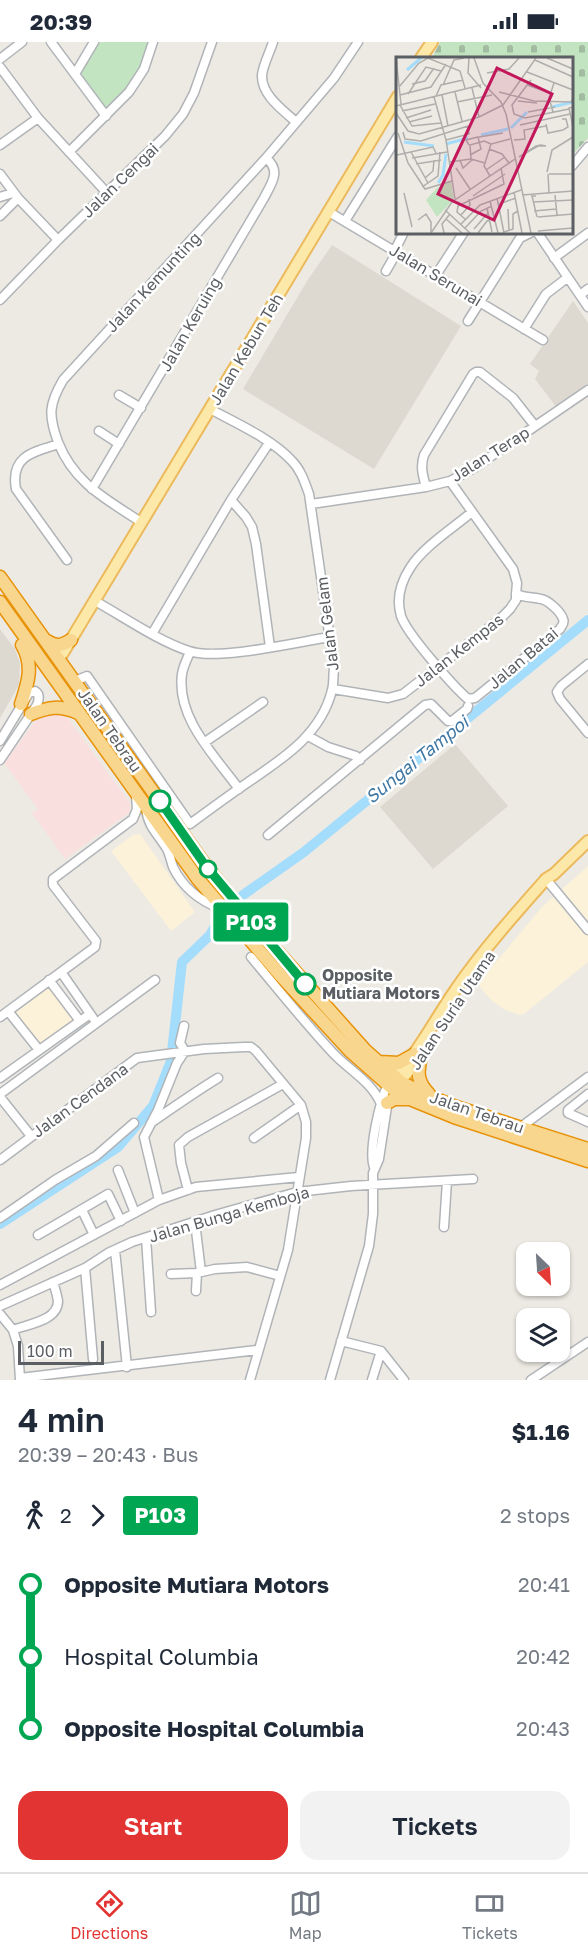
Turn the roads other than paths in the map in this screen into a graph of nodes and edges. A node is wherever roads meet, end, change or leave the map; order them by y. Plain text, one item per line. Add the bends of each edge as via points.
1 (22, 42) edge
2 (51, 42) edge
3 (94, 42) edge
4 (153, 42) edge
5 (212, 42) edge
6 (273, 42) edge
7 (358, 42) edge
8 (432, 42) edge
9 (422, 57) edge
10 (0, 59) edge
11 (0, 67) edge
12 (75, 74) junction
13 (396, 99) edge
14 (396, 109) edge
15 (386, 115) junction
16 (106, 116) junction
17 (38, 118) junction
18 (296, 122) junction
19 (396, 139) edge
20 (0, 144) edge
21 (588, 147) edge
22 (69, 152) junction
23 (266, 158) junction
24 (573, 165) edge
25 (0, 174) edge
26 (107, 193) junction
27 (16, 196) junction
28 (0, 197) edge
29 (328, 212) junction
30 (0, 216) edge
31 (345, 221) junction
32 (588, 233) edge
33 (403, 234) edge
34 (463, 234) edge
35 (528, 234) edge
36 (538, 234) edge
37 (58, 240) junction
38 (396, 251) junction
39 (554, 258) junction
40 (386, 271) dead end
41 (436, 275) junction
42 (567, 278) junction
43 (588, 290) edge
44 (580, 295) junction
45 (0, 300) edge
46 (481, 302) junction
47 (588, 307) edge
48 (468, 321) dead end
49 (524, 329) junction
50 (543, 340) dead end
51 (588, 390) edge
52 (119, 395) dead end
53 (141, 408) junction
54 (210, 409) junction
55 (535, 426) junction
56 (99, 431) dead end
57 (269, 442) junction
58 (59, 444) junction
59 (119, 444) junction
60 (450, 481) junction
61 (426, 487) junction
62 (92, 489) junction
63 (231, 500) junction
64 (311, 504) junction
65 (472, 513) junction
66 (141, 522) junction
67 (67, 560) dead end
68 (0, 577) edge
69 (516, 594) junction
70 (95, 601) junction
71 (0, 602) edge
72 (0, 610) edge
73 (152, 634) junction
74 (330, 637) junction
75 (71, 640) junction
76 (47, 641) junction
77 (270, 647) junction
78 (190, 652) junction
79 (36, 654) junction
80 (60, 659) junction
81 (588, 664) edge
82 (438, 667) junction
83 (73, 678) junction
84 (333, 689) junction
85 (263, 702) dead end
86 (21, 704) junction
87 (468, 706) dead end
88 (79, 713) junction
89 (31, 714) junction
90 (588, 732) edge
91 (308, 736) junction
92 (0, 741) edge
93 (205, 742) junction
94 (104, 748) junction
95 (0, 760) edge
96 (360, 760) junction
97 (239, 789) junction
98 (135, 792) junction
99 (146, 808) junction
100 (133, 819) junction
101 (147, 821) junction
102 (268, 835) dead end
103 (588, 841) edge
104 (550, 878) junction
105 (224, 910) junction
106 (588, 930) edge
107 (251, 957) dead end
108 (61, 972) junction
109 (277, 979) junction
110 (50, 980) junction
111 (155, 980) dead end
112 (8, 1011) junction
113 (316, 1013) junction
114 (90, 1014) junction
115 (0, 1017) edge
116 (80, 1021) junction
117 (305, 1022) junction
118 (97, 1023) junction
119 (184, 1026) dead end
120 (39, 1050) junction
121 (183, 1051) junction
122 (418, 1055) junction
123 (341, 1061) junction
124 (362, 1062) junction
125 (378, 1062) junction
126 (588, 1077) edge
127 (0, 1078) edge
128 (218, 1078) dead end
129 (394, 1083) junction
130 (283, 1084) junction
131 (588, 1094) edge
132 (0, 1095) edge
133 (432, 1098) junction
134 (410, 1099) junction
135 (301, 1104) junction
136 (384, 1104) junction
137 (152, 1122) junction
138 (588, 1122) edge
139 (134, 1124) dead end
140 (521, 1127) junction
141 (32, 1136) junction
142 (254, 1137) dead end
143 (588, 1149) edge
144 (0, 1160) edge
145 (588, 1161) edge
146 (118, 1170) dead end
147 (374, 1170) junction
148 (299, 1177) junction
149 (473, 1179) dead end
150 (447, 1181) junction
151 (373, 1185) junction
152 (351, 1186) junction
153 (188, 1190) junction
154 (297, 1192) junction
155 (159, 1200) junction
156 (82, 1210) junction
157 (135, 1213) junction
158 (0, 1218) edge
159 (120, 1221) junction
160 (195, 1222) junction
161 (444, 1227) dead end
162 (38, 1235) dead end
163 (94, 1235) junction
164 (146, 1238) junction
165 (115, 1250) junction
166 (85, 1268) junction
167 (199, 1272) junction
168 (171, 1274) dead end
169 (280, 1276) junction
170 (53, 1282) junction
171 (0, 1285) edge
172 (196, 1291) dead end
173 (0, 1306) edge
174 (151, 1312) dead end
175 (0, 1314) edge
176 (13, 1330) junction
177 (341, 1341) junction
178 (588, 1342) edge
179 (257, 1350) junction
180 (381, 1351) junction
181 (93, 1359) dead end
182 (127, 1366) junction
183 (545, 1376) edge
184 (20, 1379) edge
185 (250, 1380) edge
186 (330, 1380) edge
187 (372, 1380) edge
188 (404, 1380) edge
189 (531, 1380) edge

1 - 10 street
2 - 12 street
3 - 12 street
4 - 16 street via 144,69
5 - 26 street, Jalan Cengai via 183,114
6 - 18 street via 262,75 264,86
7 - 18 street, Jalan Kemunting via 334,78
8 - 9 main road
11 - 17 street
12 - 16 street
13 - 15 main road, Jalan Kebun Teh
14 - 15 main road
15 - 29 main road, Jalan Kebun Teh
16 - 22 street
17 - 20 street
17 - 22 street
18 - 23 street, Jalan Kemunting
19 - 31 street
21 - 24 street
22 - 26 street
23 - 53 street, Jalan Keruing via 274,166 275,174 264,198
23 - 58 street, Jalan Kemunting via 63,380 50,411
25 - 27 street
26 - 37 street, Jalan Cengai
27 - 28 street
27 - 30 street
27 - 37 street
29 - 31 street, Jalan Serunai
29 - 54 main road, Jalan Kebun Teh
31 - 38 street, Jalan Serunai
32 - 39 street
33 - 38 street
34 - 41 street
35 - 46 street via 520,238
36 - 39 street
37 - 45 street, Jalan Cengai
38 - 40 street
38 - 41 street, Jalan Serunai
39 - 42 street
41 - 46 street, Jalan Serunai
42 - 44 street
42 - 49 street via 546,294
43 - 44 street
44 - 47 street
46 - 48 street
46 - 49 street, Jalan Serunai
49 - 50 street, Jalan Serunai
51 - 55 street, Jalan Terap
52 - 53 street
53 - 59 street, Jalan Keruing
54 - 57 street, Jalan Gelam
54 - 66 main road, Jalan Kebun Teh
55 - 60 street, Jalan Terap
55 - 61 street via 513,398 476,372 472,374 424,456
56 - 59 street
57 - 63 street
57 - 64 street, Jalan Gelam via 292,461 303,477
58 - 62 street, Jalan Kemunting via 73,470
58 - 67 street via 22,459 15,480 16,489
59 - 62 street, Jalan Keruing
60 - 61 street, Jalan Terap
60 - 65 street
61 - 64 street, Jalan Terap
62 - 66 street, Jalan Kemunting
63 - 73 street
63 - 77 street via 252,527
64 - 74 street, Jalan Gelam
65 - 69 street via 513,569
65 - 82 street via 420,555 401,585 401,617
66 - 70 main road, Jalan Kebun Teh
68 - 76 highway, Jalan Tebrau
69 - 82 street, Jalan Kempas via 516,600 500,619
69 - 82 street, Jalan Batai via 544,599 553,606 563,619 560,629 471,700
70 - 73 street
70 - 75 main road, Jalan Kebun Teh
70 - 80 main road, Jalan Kebun Teh via 92,615
71 - 79 highway, Jalan Tebrau
72 - 86 highway via 28,656 29,680
73 - 78 street
74 - 77 street
74 - 84 street, Jalan Gelam
75 - 76 highway via 61,646
75 - 80 main road, Jalan Kebun Teh
76 - 80 highway, Jalan Tebrau
77 - 78 street via 220,654
78 - 93 street via 183,671 183,691 187,712
79 - 80 highway
79 - 88 highway, Jalan Tebrau
80 - 83 highway, Jalan Tebrau
80 - 94 highway via 58,675 98,732
81 - 90 street via 557,692
82 - 84 street, Jalan Kempas via 403,694 388,698
83 - 97 street, Jalan Gelam via 87,676 190,824
83 - 125 highway, Jalan Tebrau via 205,865 320,1001
84 - 91 street, Jalan Gelam
85 - 93 street
86 - 89 street via 35,691 38,702
86 - 92 street
87 - 96 street via 452,722 431,704 425,705
88 - 89 highway via 52,707
88 - 94 highway, Jalan Tebrau
89 - 95 street
91 - 96 street
91 - 97 street, Jalan Gelam
93 - 97 street
94 - 98 highway, Jalan Tebrau
96 - 102 street
98 - 99 highway, Jalan Tebrau
98 - 100 street via 137,809
99 - 101 street
99 - 105 highway, Jalan Tebrau
100 - 101 street
100 - 108 street via 53,879 53,885 96,943
101 - 105 street via 188,889
103 - 104 main road, Jalan Suria Utama
104 - 106 street
104 - 122 main road, Jalan Suria Utama via 478,966
105 - 109 highway, Jalan Tebrau
107 - 109 street
108 - 110 street
108 - 114 street
109 - 113 highway, Jalan Tebrau
109 - 117 street
110 - 112 street
110 - 116 street
111 - 118 street
112 - 115 street
112 - 120 street
113 - 117 street
113 - 124 highway, Jalan Tebrau
114 - 116 street
114 - 118 street
116 - 120 street
117 - 123 street
118 - 132 street
119 - 121 street via 180,1043
120 - 127 street
121 - 130 street, Jalan Cendana via 251,1047
121 - 137 street
121 - 141 street, Jalan Cendana via 137,1058
122 - 125 highway via 399,1063
122 - 129 main road, Jalan Suria Utama
122 - 133 highway via 419,1080
123 - 124 street
123 - 136 street
124 - 129 highway, Jalan Tebrau
125 - 129 highway, Jalan Tebrau
126 - 140 street
128 - 137 street
129 - 133 highway, Jalan Tebrau
129 - 134 highway, Jalan Tebrau
129 - 136 street
130 - 135 street, Jalan Cendana
130 - 153 street via 179,1144
131 - 138 street via 568,1110
132 - 141 street
133 - 140 highway, Jalan Tebrau
134 - 136 highway via 394,1099
134 - 145 highway, Jalan Tebrau
135 - 142 street
135 - 148 street via 306,1138
136 - 147 street
137 - 155 street via 145,1141
139 - 158 street via 96,1156
140 - 143 highway, Jalan Tebrau
141 - 144 street, Jalan Cendana
146 - 157 street
147 - 151 street
147 - 152 street
148 - 153 street, Jalan Bunga Kemboja
148 - 154 street
149 - 150 street, Jalan Bunga Kemboja
150 - 151 street, Jalan Bunga Kemboja
150 - 161 street
151 - 152 street, Jalan Bunga Kemboja
151 - 177 street via 369,1246
152 - 154 street, Jalan Bunga Kemboja
153 - 155 street, Jalan Bunga Kemboja
154 - 160 street, Jalan Bunga Kemboja
154 - 169 street
155 - 157 street, Jalan Bunga Kemboja
156 - 159 street via 108,1194
156 - 162 street
156 - 163 street
157 - 159 street, Jalan Bunga Kemboja
159 - 163 street, Jalan Bunga Kemboja
160 - 164 street, Jalan Bunga Kemboja
160 - 167 street
163 - 171 street, Jalan Bunga Kemboja
164 - 165 street, Jalan Bunga Kemboja
164 - 174 street
165 - 166 street, Jalan Bunga Kemboja
165 - 182 street
166 - 170 street, Jalan Bunga Kemboja
166 - 181 street
167 - 168 street
167 - 169 street via 247,1267
167 - 172 street
169 - 179 street
170 - 173 street, Jalan Bunga Kemboja
170 - 176 street via 58,1301 55,1312
175 - 176 street
176 - 184 street
177 - 180 street
177 - 186 street
178 - 183 street
179 - 182 street
179 - 185 street
180 - 187 street
180 - 188 street
182 - 184 street
183 - 189 street

